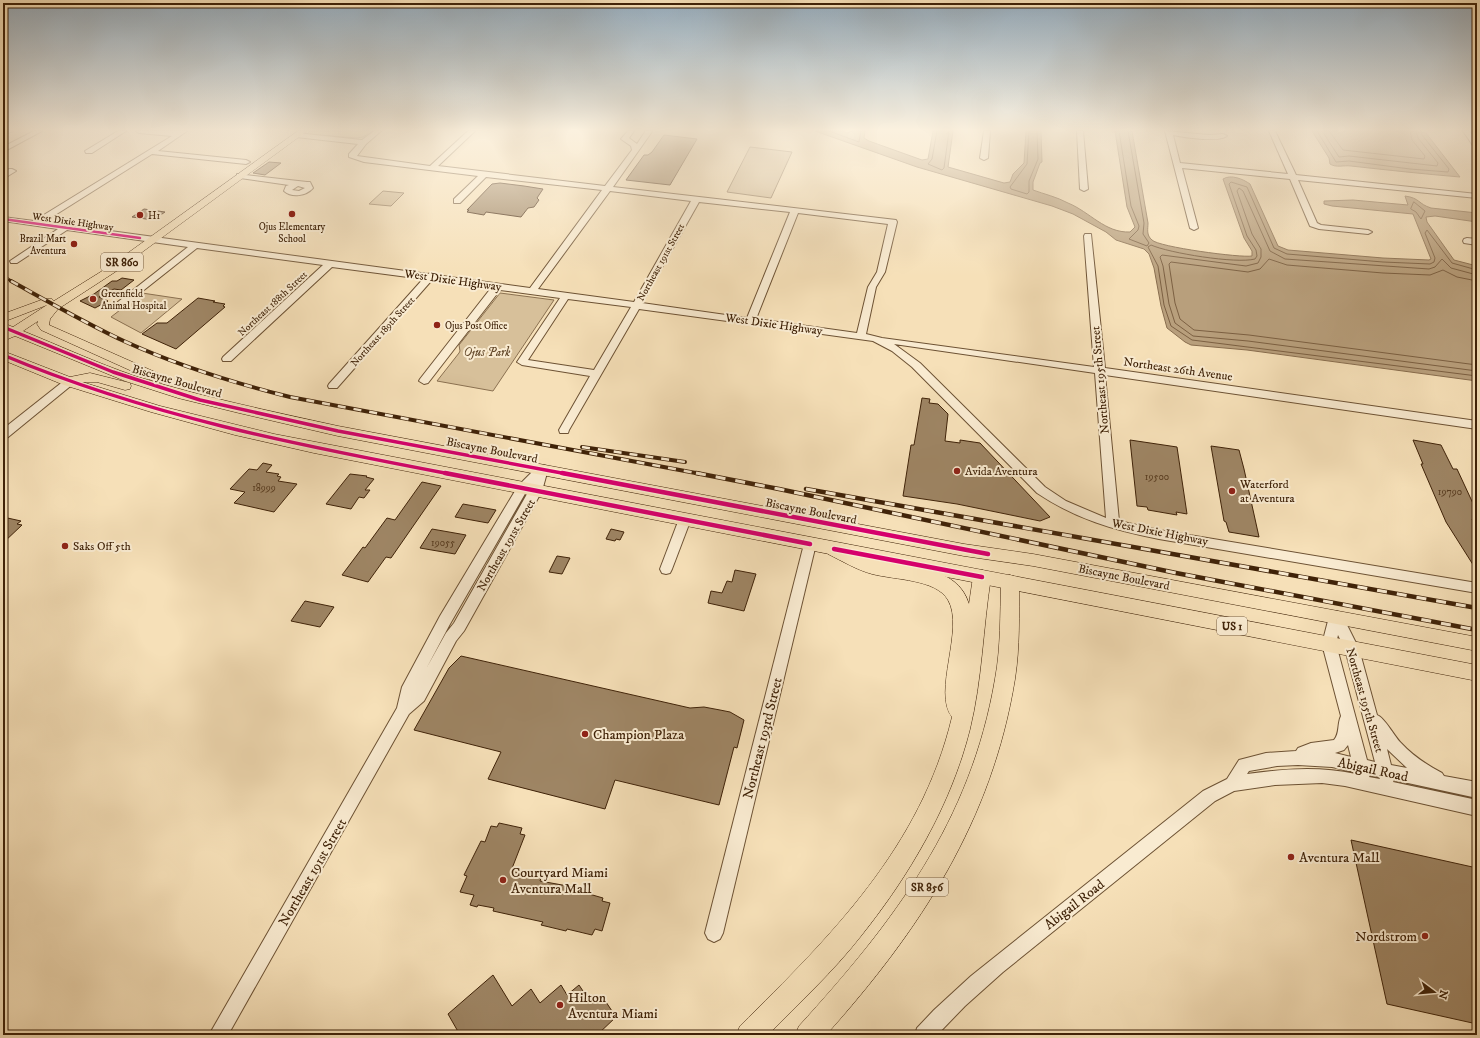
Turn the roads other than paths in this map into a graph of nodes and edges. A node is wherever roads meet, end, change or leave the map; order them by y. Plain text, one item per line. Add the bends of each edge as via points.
1 (107, 179) edge
2 (222, 179) edge
3 (235, 179) edge
4 (266, 179) edge
5 (479, 179) edge
6 (532, 179) edge
7 (613, 179) edge
8 (1083, 179) edge
9 (1181, 179) edge
10 (1294, 179) edge
11 (1317, 179) edge
12 (270, 180) junction
13 (607, 188) junction
14 (1084, 189) dead end
15 (1477, 196) edge
16 (696, 199) junction
17 (457, 202) dead end
18 (795, 210) junction
19 (3, 219) edge
20 (35, 224) junction
21 (64, 228) junction
22 (1194, 228) dead end
23 (1368, 232) dead end
24 (1088, 236) dead end
25 (140, 238) junction
26 (153, 239) junction
27 (1466, 241) dead end
28 (1477, 242) edge
29 (195, 245) junction
30 (14, 261) dead end
31 (331, 263) junction
32 (431, 276) junction
33 (498, 286) junction
34 (533, 290) junction
35 (566, 295) junction
36 (51, 303) junction
37 (637, 305) junction
38 (117, 306) dead end
39 (751, 320) junction
40 (5, 329) edge
41 (861, 336) junction
42 (875, 338) junction
43 (3, 355) edge
44 (82, 360) junction
45 (227, 360) dead end
46 (1100, 371) junction
47 (597, 374) junction
48 (424, 381) dead end
49 (69, 382) junction
50 (333, 386) dead end
51 (183, 395) junction
52 (240, 409) junction
53 (196, 421) junction
54 (1477, 425) edge
55 (564, 430) dead end
56 (338, 431) junction
57 (3, 435) edge
58 (542, 469) junction
59 (529, 490) junction
60 (685, 519) junction
61 (1114, 524) junction
62 (810, 544) junction
63 (940, 545) junction
64 (834, 549) junction
65 (988, 554) junction
66 (1014, 557) junction
67 (666, 569) dead end
68 (982, 577) junction
69 (1010, 582) junction
70 (1477, 588) edge
71 (1336, 617) junction
72 (1329, 644) junction
73 (1477, 644) edge
74 (1352, 649) junction
75 (1477, 673) edge
76 (1345, 704) junction
77 (1368, 707) junction
78 (959, 730) junction
79 (1292, 757) junction
80 (1362, 766) junction
81 (1385, 772) junction
82 (1232, 784) junction
83 (1366, 784) junction
84 (1453, 785) junction
85 (1389, 789) junction
86 (1477, 790) edge
87 (1477, 808) edge
88 (714, 933) dead end
89 (218, 1035) edge
90 (749, 1035) edge
91 (808, 1035) edge
92 (924, 1035) edge

1 - 20 street
2 - 25 main road, SR 860
3 - 26 main road, SR 860
4 - 12 street
5 - 17 street
6 - 13 street
7 - 13 street
8 - 14 street
9 - 22 street
10 - 23 street via 1313,224 1319,227
11 - 15 street
12 - 12 street via 288,191 291,186 301,184
13 - 16 street
13 - 34 street
16 - 18 street
16 - 37 street, Northeast 191st Street
18 - 39 street
18 - 41 street via 893,222 880,272 872,287
19 - 20 street, West Dixie Highway
20 - 21 street, West Dixie Highway
21 - 25 street, West Dixie Highway
21 - 30 street
24 - 46 street, Northeast 195th Street
25 - 26 street, West Dixie Highway
25 - 36 main road, SR 860
26 - 29 street, West Dixie Highway
26 - 36 main road, SR 860 via 107,273
27 - 28 street
29 - 31 street, West Dixie Highway
29 - 38 street
31 - 32 street, West Dixie Highway
31 - 45 street, Northeast 188th Street
32 - 33 street, West Dixie Highway
32 - 50 street, Northeast 189th Street
33 - 34 street, West Dixie Highway
33 - 48 street
34 - 35 street, West Dixie Highway
35 - 37 street, West Dixie Highway
35 - 47 street via 522,362
36 - 40 main road, SR 860
36 - 40 main road
36 - 52 main road via 43,326 158,379
37 - 39 street, West Dixie Highway
37 - 47 street, Northeast 191st Street
39 - 41 street, West Dixie Highway
40 - 44 main road, Biscayne Boulevard / US 1
41 - 42 street, West Dixie Highway
42 - 46 street, Northeast 26th Avenue
42 - 61 street, West Dixie Highway via 916,365 1041,490 1068,507
43 - 49 main road, US 1
44 - 49 main road via 80,370
44 - 51 main road, Biscayne Boulevard / US 1
46 - 54 street, Northeast 26th Avenue
46 - 61 street, Northeast 195th Street
47 - 55 street, Northeast 191st Street
49 - 51 main road via 78,377 92,376 153,394
49 - 53 main road, US 1
49 - 57 street
51 - 52 main road, Biscayne Boulevard / US 1
52 - 56 main road, Biscayne Boulevard / US 1
53 - 56 main road via 217,415 300,432
53 - 59 main road, US 1 via 307,447
56 - 58 main road, Biscayne Boulevard / US 1
58 - 59 street, Northeast 191st Street
58 - 63 main road, Biscayne Boulevard / US 1
59 - 60 main road, US 1
59 - 89 street, Northeast 191st Street via 444,623 406,692 404,709
60 - 62 main road, US 1
60 - 67 street
61 - 70 street, West Dixie Highway via 1346,567
62 - 63 main road via 822,536 832,535 904,548
62 - 64 main road, US 1
62 - 88 street, Northeast 193rd Street
63 - 65 main road, Biscayne Boulevard / US 1
64 - 68 main road, US 1
64 - 78 highway via 873,567 939,580 954,592 962,616 962,642 956,686
65 - 66 main road, Biscayne Boulevard / US 1
65 - 68 main road, SR 856
66 - 69 main road, SR 856
66 - 71 main road, Biscayne Boulevard / US 1
68 - 69 main road, US 1
68 - 78 highway, SR 856 via 970,677
69 - 72 main road, US 1
69 - 91 highway, SR 856 via 1007,661 999,712 986,758 962,821 931,880 906,919 859,978
71 - 72 street, Northeast 195th Street
71 - 73 main road, Biscayne Boulevard / US 1
71 - 74 street, Northeast 195th Street
72 - 74 main road, US 1
72 - 76 street, Northeast 195th Street
74 - 75 main road, US 1
74 - 77 street, Northeast 195th Street
76 - 79 street via 1347,730 1340,745
76 - 80 street, Northeast 195th Street
77 - 81 street, Northeast 195th Street
77 - 84 street via 1380,730 1401,755 1422,770
78 - 90 highway, SR 856 via 941,782 923,821 884,885 835,946
79 - 80 street, Abigail Road via 1332,760
79 - 82 street, Abigail Road via 1265,759 1244,765
80 - 81 street, Abigail Road
80 - 83 street, Northeast 195th Street
81 - 84 street, Abigail Road
81 - 85 street, Northeast 195th Street
82 - 83 street, Abigail Road via 1306,776 1322,776
82 - 92 street, Abigail Road via 1209,796 1039,931 961,997
83 - 85 street, Abigail Road
84 - 86 street, Abigail Road
85 - 87 street, Abigail Road

